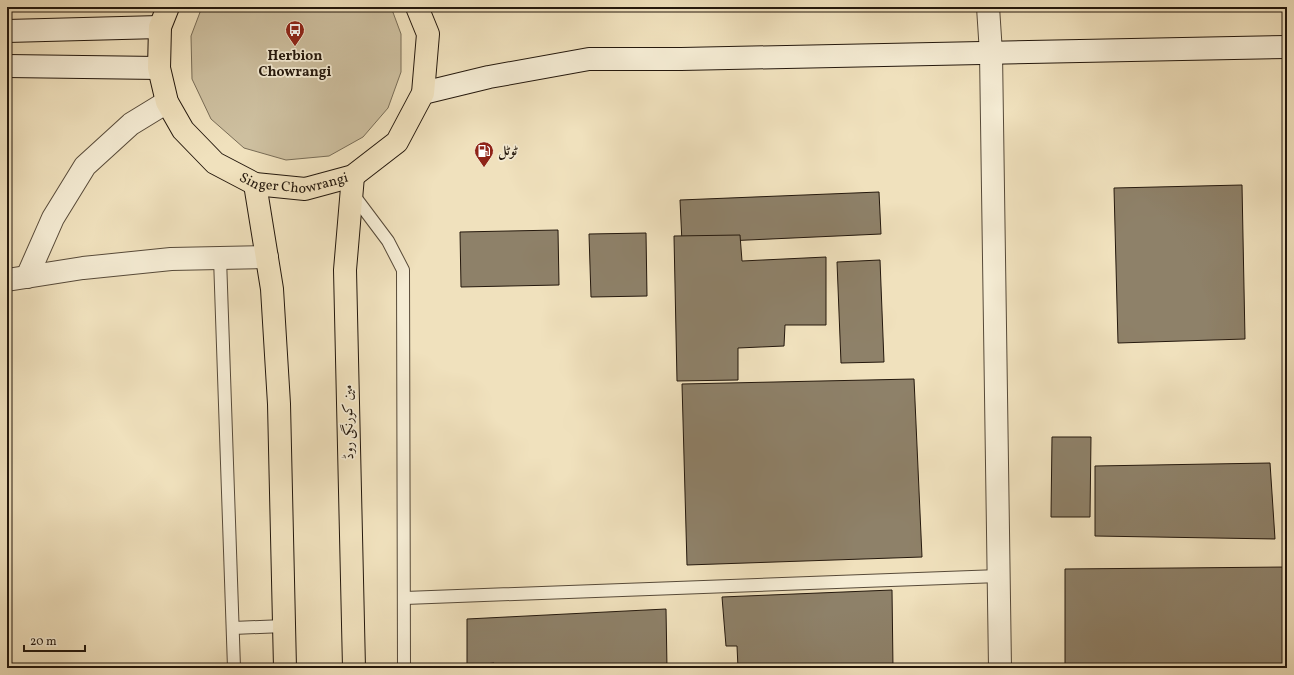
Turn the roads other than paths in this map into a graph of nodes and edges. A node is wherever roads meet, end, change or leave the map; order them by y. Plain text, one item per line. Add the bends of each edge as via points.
1 (168, 7) edge
2 (418, 7) edge
3 (988, 7) edge
4 (160, 27) junction
5 (7, 31) edge
6 (1287, 47) edge
7 (991, 53) junction
8 (7, 66) edge
9 (160, 68) junction
10 (423, 93) junction
11 (167, 102) junction
12 (255, 184) junction
13 (352, 184) junction
14 (267, 257) junction
15 (220, 258) junction
16 (17, 278) edge
17 (999, 576) junction
18 (405, 598) junction
19 (284, 626) junction
20 (232, 628) junction
21 (234, 668) edge
22 (286, 668) edge
23 (354, 668) edge
24 (404, 668) edge
25 (1000, 668) edge

1 - 4 main road, Singer Chowrangi
2 - 10 main road, Singer Chowrangi via 428,34
3 - 7 main road
4 - 5 main road
4 - 9 main road, Singer Chowrangi
6 - 7 main road
7 - 10 main road via 589,59 489,77
7 - 17 main road
8 - 9 main road
9 - 11 main road, Singer Chowrangi
10 - 13 main road, Singer Chowrangi via 397,142
11 - 12 main road, Singer Chowrangi via 183,130 214,163
11 - 16 main road via 131,124 86,166
12 - 13 main road, Singer Chowrangi via 305,189
12 - 14 main road
13 - 18 lane via 403,270
13 - 23 main road, مین کورنگی روڈ via 345,270
14 - 15 main road
14 - 19 main road via 272,289 279,404
15 - 16 main road via 164,260
15 - 20 lane
17 - 18 lane
17 - 25 main road
18 - 24 lane
19 - 20 lane
19 - 22 main road
20 - 21 lane

